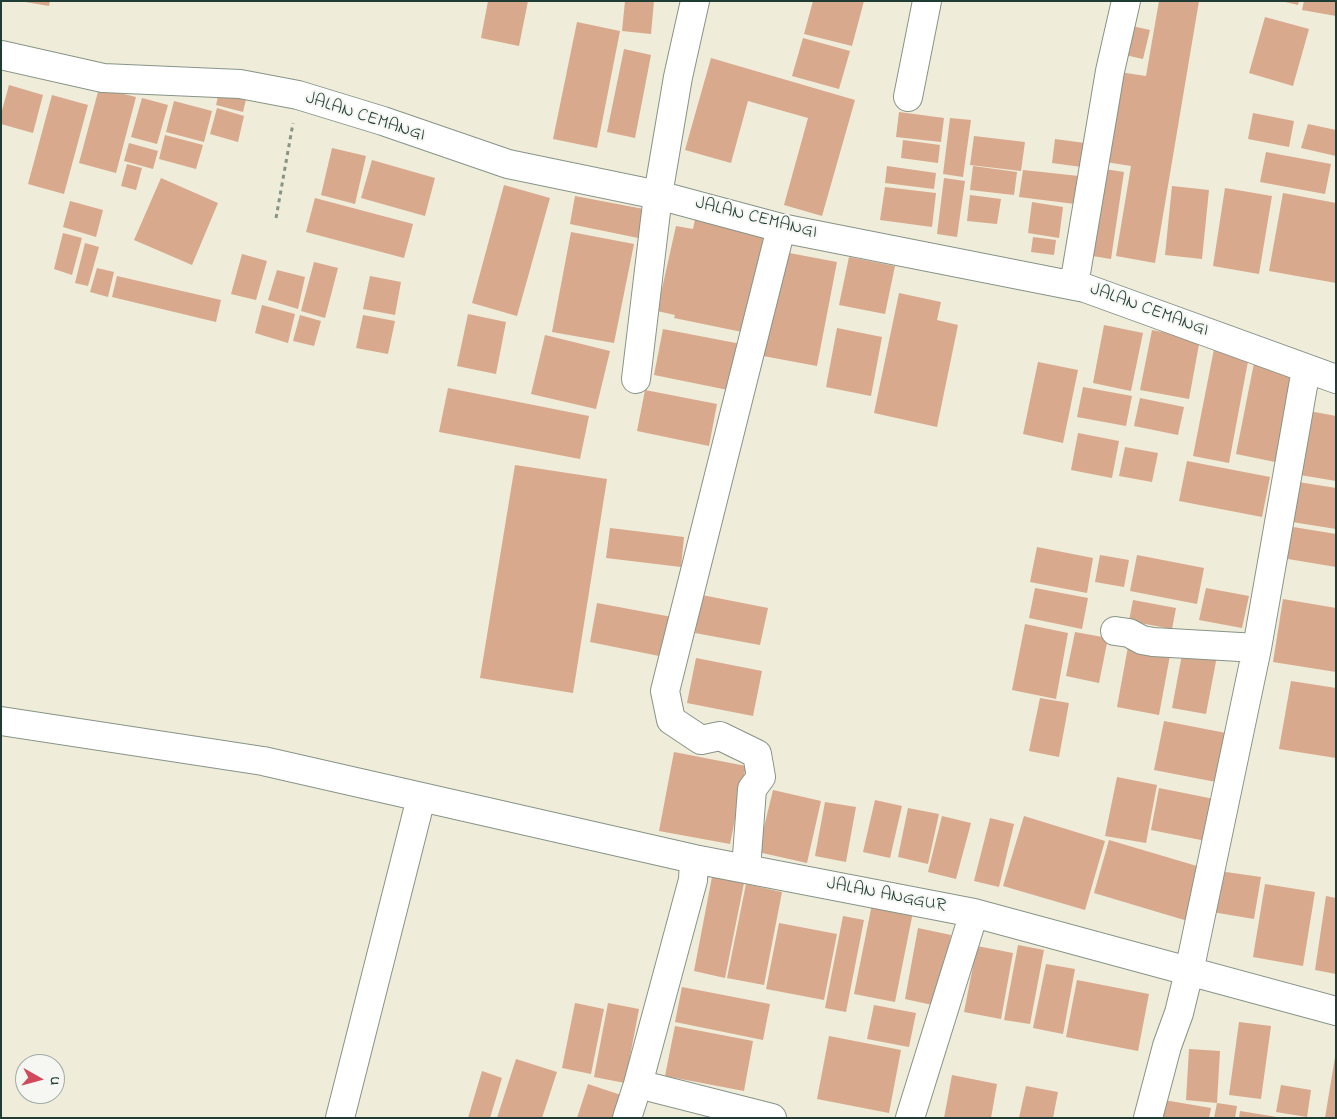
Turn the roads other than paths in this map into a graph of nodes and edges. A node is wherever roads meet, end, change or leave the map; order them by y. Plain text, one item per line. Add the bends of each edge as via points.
1 (695, 1) edge
2 (926, 1) edge
3 (1126, 1) edge
4 (1, 56) edge
5 (908, 97) dead end
6 (658, 195) junction
7 (781, 228) junction
8 (1074, 285) junction
9 (1306, 369) junction
10 (1335, 373) edge
11 (636, 379) dead end
12 (1115, 631) dead end
13 (1257, 648) junction
14 (1, 721) edge
15 (421, 798) junction
16 (694, 859) junction
17 (746, 869) junction
18 (974, 913) junction
19 (1189, 972) junction
20 (1336, 1012) edge
21 (638, 1084) junction
22 (340, 1118) edge
23 (627, 1118) edge
24 (772, 1118) edge
25 (910, 1118) edge
26 (1148, 1118) edge

1 - 6 street
2 - 5 street
3 - 8 street via 1110,71
4 - 6 street, JALAN CEMANGI via 103,78 240,84 298,95 508,164
6 - 7 street, JALAN CEMANGI
6 - 11 street
7 - 8 street, JALAN CEMANGI
7 - 17 street via 665,691 672,720 701,740 720,736 757,754 760,777 752,789
8 - 9 street, JALAN CEMANGI
9 - 10 street, JALAN CEMANGI
9 - 13 street
12 - 13 street via 1153,642
13 - 19 street
14 - 15 street, JALAN ANGGUR via 254,759
15 - 16 street, JALAN ANGGUR
15 - 22 street
16 - 17 street, JALAN ANGGUR
16 - 21 street via 693,880
17 - 18 street, JALAN ANGGUR
18 - 19 street, JALAN ANGGUR
18 - 25 street
19 - 20 street, JALAN ANGGUR
19 - 26 street
21 - 23 street
21 - 24 street

